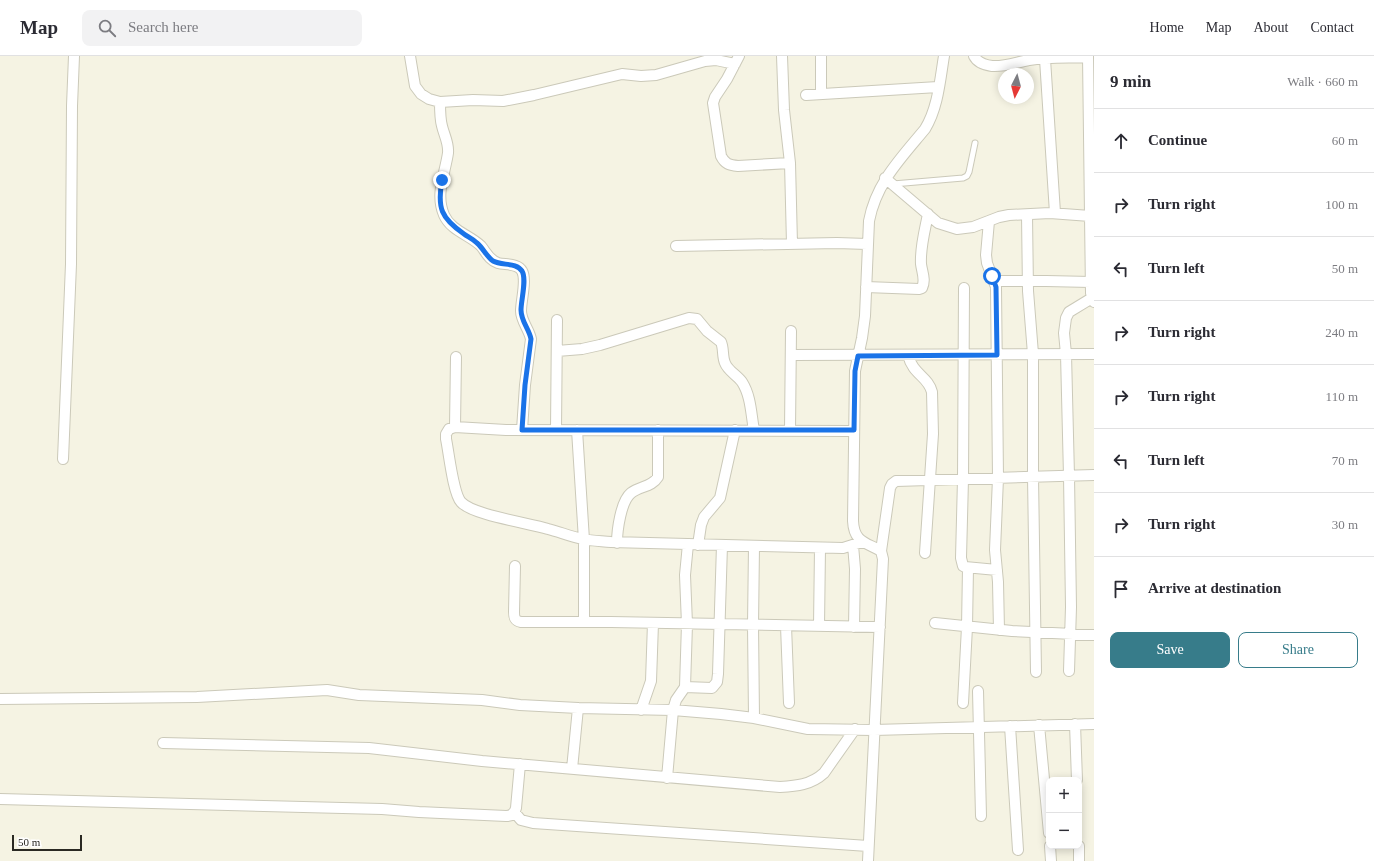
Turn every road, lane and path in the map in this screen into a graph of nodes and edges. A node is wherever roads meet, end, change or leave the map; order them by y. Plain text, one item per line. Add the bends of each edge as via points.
1 (74, 56) edge
2 (410, 56) edge
3 (782, 56) edge
4 (820, 56) edge
5 (944, 56) edge
6 (974, 56) edge
7 (1088, 56) edge
8 (1045, 59) junction
9 (737, 60) edge
10 (1091, 76) edge
11 (938, 87) junction
12 (821, 94) junction
13 (806, 95) dead end
14 (440, 102) junction
15 (974, 143) dead end
16 (790, 163) junction
17 (1092, 174) edge
18 (889, 181) junction
19 (1055, 213) junction
20 (928, 214) junction
21 (1028, 215) junction
22 (1090, 216) junction
23 (989, 221) junction
24 (1092, 239) edge
25 (792, 244) junction
26 (867, 244) junction
27 (676, 246) dead end
28 (1028, 281) junction
29 (994, 282) junction
30 (1091, 282) junction
31 (866, 286) junction
32 (964, 288) dead end
33 (1093, 296) edge
34 (556, 320) dead end
35 (791, 331) dead end
36 (556, 352) junction
37 (1033, 354) junction
38 (1066, 354) junction
39 (1094, 354) edge
40 (791, 355) junction
41 (908, 355) junction
42 (963, 355) junction
43 (997, 355) junction
44 (858, 356) junction
45 (456, 357) dead end
46 (455, 427) junction
47 (522, 430) junction
48 (556, 430) junction
49 (577, 430) junction
50 (658, 430) junction
51 (736, 430) junction
52 (754, 430) junction
53 (790, 430) junction
54 (854, 430) junction
55 (63, 459) dead end
56 (1069, 476) junction
57 (1094, 476) edge
58 (1033, 477) junction
59 (998, 478) junction
60 (963, 479) junction
61 (930, 480) junction
62 (584, 540) junction
63 (617, 543) junction
64 (858, 543) junction
65 (693, 544) junction
66 (722, 545) junction
67 (754, 546) junction
68 (820, 548) junction
69 (881, 551) junction
70 (924, 553) dead end
71 (515, 566) dead end
72 (968, 568) junction
73 (997, 570) junction
74 (584, 622) junction
75 (653, 623) junction
76 (935, 623) dead end
77 (687, 624) junction
78 (719, 624) junction
79 (753, 625) junction
80 (786, 626) junction
81 (819, 626) junction
82 (854, 627) junction
83 (880, 627) junction
84 (967, 627) junction
85 (999, 630) junction
86 (1036, 632) junction
87 (1071, 634) junction
88 (1094, 635) edge
89 (1069, 671) dead end
90 (1036, 672) dead end
91 (686, 687) junction
92 (978, 691) dead end
93 (0, 699) edge
94 (789, 703) dead end
95 (963, 703) dead end
96 (578, 708) junction
97 (641, 710) junction
98 (673, 710) junction
99 (754, 718) junction
100 (1075, 724) junction
101 (1094, 724) edge
102 (1040, 725) junction
103 (1010, 726) junction
104 (978, 727) junction
105 (855, 729) junction
106 (874, 730) junction
107 (163, 743) dead end
108 (520, 764) junction
109 (572, 769) junction
110 (1077, 777) edge
111 (667, 778) junction
112 (0, 799) edge
113 (515, 813) junction
114 (1047, 813) edge
115 (981, 816) dead end
116 (868, 846) junction
117 (1050, 849) edge
118 (1079, 849) edge
119 (1018, 850) dead end
120 (868, 861) edge
121 (1051, 861) edge
122 (1079, 861) edge

1 - 55 street via 71,264
2 - 14 street via 415,86 421,94
3 - 16 street via 784,110
4 - 12 street
5 - 11 street
6 - 8 street via 991,66
7 - 8 street
7 - 10 street
8 - 19 street
9 - 14 street via 705,61 648,76 622,74 503,101
9 - 16 street via 713,103 724,162 738,166
10 - 17 street
11 - 12 street
11 - 18 street via 930,120
12 - 13 street
14 - 47 street via 442,126 448,144 440,196 444,216 454,227 477,242 493,261 518,266 524,277 521,310 531,339
15 - 18 lane via 969,172 964,178
16 - 25 street
17 - 22 street
18 - 20 street
18 - 26 street via 876,195
19 - 21 street
19 - 22 street
20 - 23 street via 938,223 957,229
20 - 31 street via 921,253 924,280 922,288
21 - 23 street via 1009,215
21 - 28 street
22 - 24 street
23 - 29 street via 986,255
24 - 30 street
25 - 26 street
25 - 27 street
26 - 31 street
28 - 29 street
28 - 30 street
28 - 37 street
29 - 43 street
30 - 33 street
31 - 44 street
32 - 42 street
33 - 38 street via 1069,312 1066,318
34 - 36 street
35 - 40 street
36 - 48 street
36 - 52 street via 582,349 689,318 697,319 721,342 725,363 746,390
37 - 38 street
37 - 43 street
37 - 58 street
38 - 39 street
38 - 56 street
40 - 44 street
40 - 53 street
41 - 42 street
41 - 44 street
41 - 61 street via 914,370 931,386 933,434
42 - 43 street
42 - 60 street
43 - 59 street
44 - 54 street via 855,371
45 - 46 street
46 - 47 street
46 - 62 street via 448,429 446,440 460,501 469,508
47 - 48 street
48 - 49 street
49 - 50 street
49 - 62 street
50 - 51 street
50 - 63 street via 658,477 628,496 618,523
51 - 52 street
51 - 65 street via 720,498 704,517
52 - 53 street
53 - 54 street
54 - 64 street via 854,530
56 - 57 street
56 - 58 street
56 - 87 street
58 - 59 street
58 - 86 street
59 - 60 street
59 - 73 street via 995,545
60 - 61 street
60 - 72 street via 960,558 963,566
61 - 69 street via 896,481 892,484
61 - 70 street
62 - 63 street
62 - 74 street
63 - 65 street
64 - 68 street via 843,548
64 - 69 street
64 - 82 street
65 - 66 street
65 - 77 street via 685,575
66 - 67 street
66 - 78 street
67 - 68 street
67 - 79 street
68 - 81 street
69 - 83 street via 883,559
71 - 74 street via 514,618 517,621
72 - 73 street
72 - 84 street
73 - 85 street
74 - 75 street
75 - 77 street
75 - 97 street via 651,681
76 - 84 street
77 - 78 street
77 - 91 street
78 - 79 street
78 - 91 street via 718,674 715,686 708,689
79 - 80 street
79 - 99 street
80 - 81 street
80 - 94 street
81 - 82 street
82 - 83 street
83 - 106 street
84 - 85 street
84 - 95 street
85 - 86 street
86 - 87 street
86 - 90 street
87 - 88 street
87 - 89 street
91 - 98 street via 676,700
92 - 104 street
93 - 96 street via 197,697 327,690 359,695 482,700
96 - 97 street
96 - 109 street
97 - 98 street
98 - 99 street
98 - 111 street
99 - 105 street via 808,729
100 - 101 street
100 - 102 street
100 - 110 street
102 - 103 street
102 - 114 street
103 - 104 street
103 - 119 street
104 - 106 street
104 - 115 street
105 - 106 street
105 - 111 street via 824,773 810,782 796,786
106 - 116 street
107 - 108 street via 369,748
108 - 109 street
108 - 113 street
109 - 111 street
112 - 113 street via 382,809 506,816
113 - 116 street via 521,820 533,823
116 - 120 street
117 - 121 street
118 - 122 street

